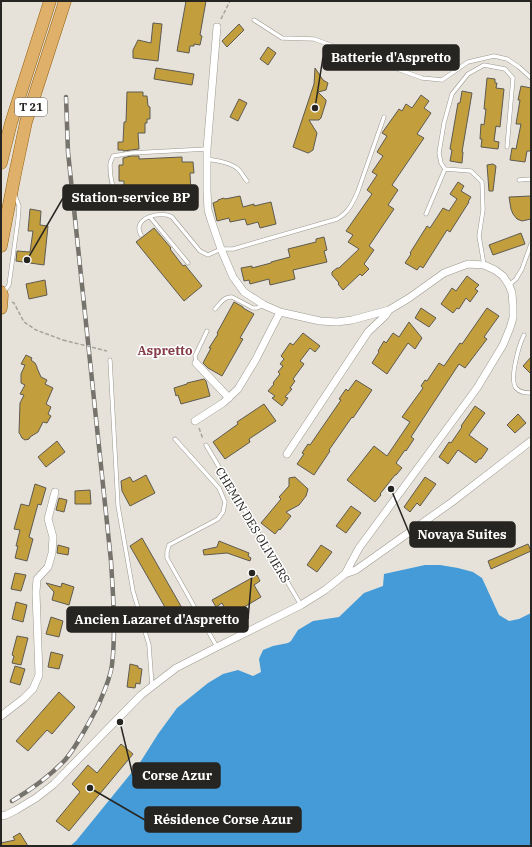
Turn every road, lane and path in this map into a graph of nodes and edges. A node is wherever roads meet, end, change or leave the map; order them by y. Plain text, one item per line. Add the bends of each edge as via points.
1 (50, 1) edge
2 (65, 1) edge
3 (229, 2) edge
4 (254, 20) dead end
5 (217, 27) joint
6 (531, 78) edge
7 (384, 116) dead end
8 (507, 147) dead end
9 (207, 149) junction
10 (207, 159) junction
11 (1, 163) edge
12 (445, 169) junction
13 (531, 179) edge
14 (519, 180) dead end
15 (247, 181) dead end
16 (13, 189) junction
17 (134, 192) dead end
18 (426, 214) dead end
19 (150, 217) junction
20 (141, 236) dead end
21 (531, 244) edge
22 (1, 246) edge
23 (221, 250) junction
24 (188, 263) dead end
25 (484, 265) junction
26 (509, 285) junction
27 (2, 293) edge
28 (264, 305) junction
29 (1, 308) edge
30 (215, 309) dead end
31 (389, 310) junction
32 (280, 312) junction
33 (207, 331) dead end
34 (524, 335) dead end
35 (107, 351) dead end
36 (110, 360) dead end
37 (196, 363) joint
38 (531, 393) edge
39 (229, 398) junction
40 (195, 421) joint
41 (175, 439) dead end
42 (531, 441) edge
43 (206, 445) joint
44 (287, 454) dead end
45 (55, 492) dead end
46 (345, 574) junction
47 (301, 604) junction
48 (217, 647) junction
49 (152, 687) junction
50 (1, 716) edge
51 (1, 816) edge

1 - 11 main road, T 21 via 11,123
2 - 16 main road, T 21 via 26,122
3 - 5 path
4 - 6 lane via 282,38 314,39 422,78 442,80 468,62 494,56 507,59
5 - 9 street
7 - 23 lane via 358,191 343,216 233,249
8 - 12 lane via 513,78 505,69 484,65 468,74 452,94 439,153
9 - 10 street
9 - 17 lane via 131,152 113,156 110,165 114,189 123,193
10 - 15 lane via 231,165 239,170
10 - 23 street via 208,210
12 - 18 lane
12 - 25 lane via 471,171 482,182 483,210 479,236
13 - 14 lane
16 - 22 main road, T 21
16 - 27 lane via 19,206 18,220 9,285
19 - 20 lane via 138,226
19 - 23 lane via 172,217 205,254
19 - 24 lane
21 - 26 lane via 522,269
23 - 28 street via 233,277 244,292
25 - 26 street via 503,276
25 - 31 street via 468,264 444,272
26 - 46 street via 512,293 512,318 503,345 477,388 359,548
27 - 29 main road
27 - 35 path, bridge via 14,303 24,322 36,330
28 - 30 lane via 253,308 228,296
28 - 32 street
31 - 32 street via 337,322
31 - 44 street via 368,332
32 - 39 street via 249,371
33 - 37 lane via 195,356
34 - 38 lane via 516,362 514,384 520,392
36 - 49 lane via 118,506 133,591 149,645
37 - 39 street
39 - 40 street
40 - 43 path
41 - 48 lane via 219,488 225,502 218,519 169,545 167,552 167,558
42 - 46 street via 452,502 356,570
43 - 47 lane, CHEMIN DES OLIVIERS
45 - 50 street via 48,519 53,538 52,553 48,567 37,579 38,675 33,689
46 - 47 street
47 - 48 street
48 - 49 street via 176,668
49 - 51 street via 141,695 54,784 36,798

